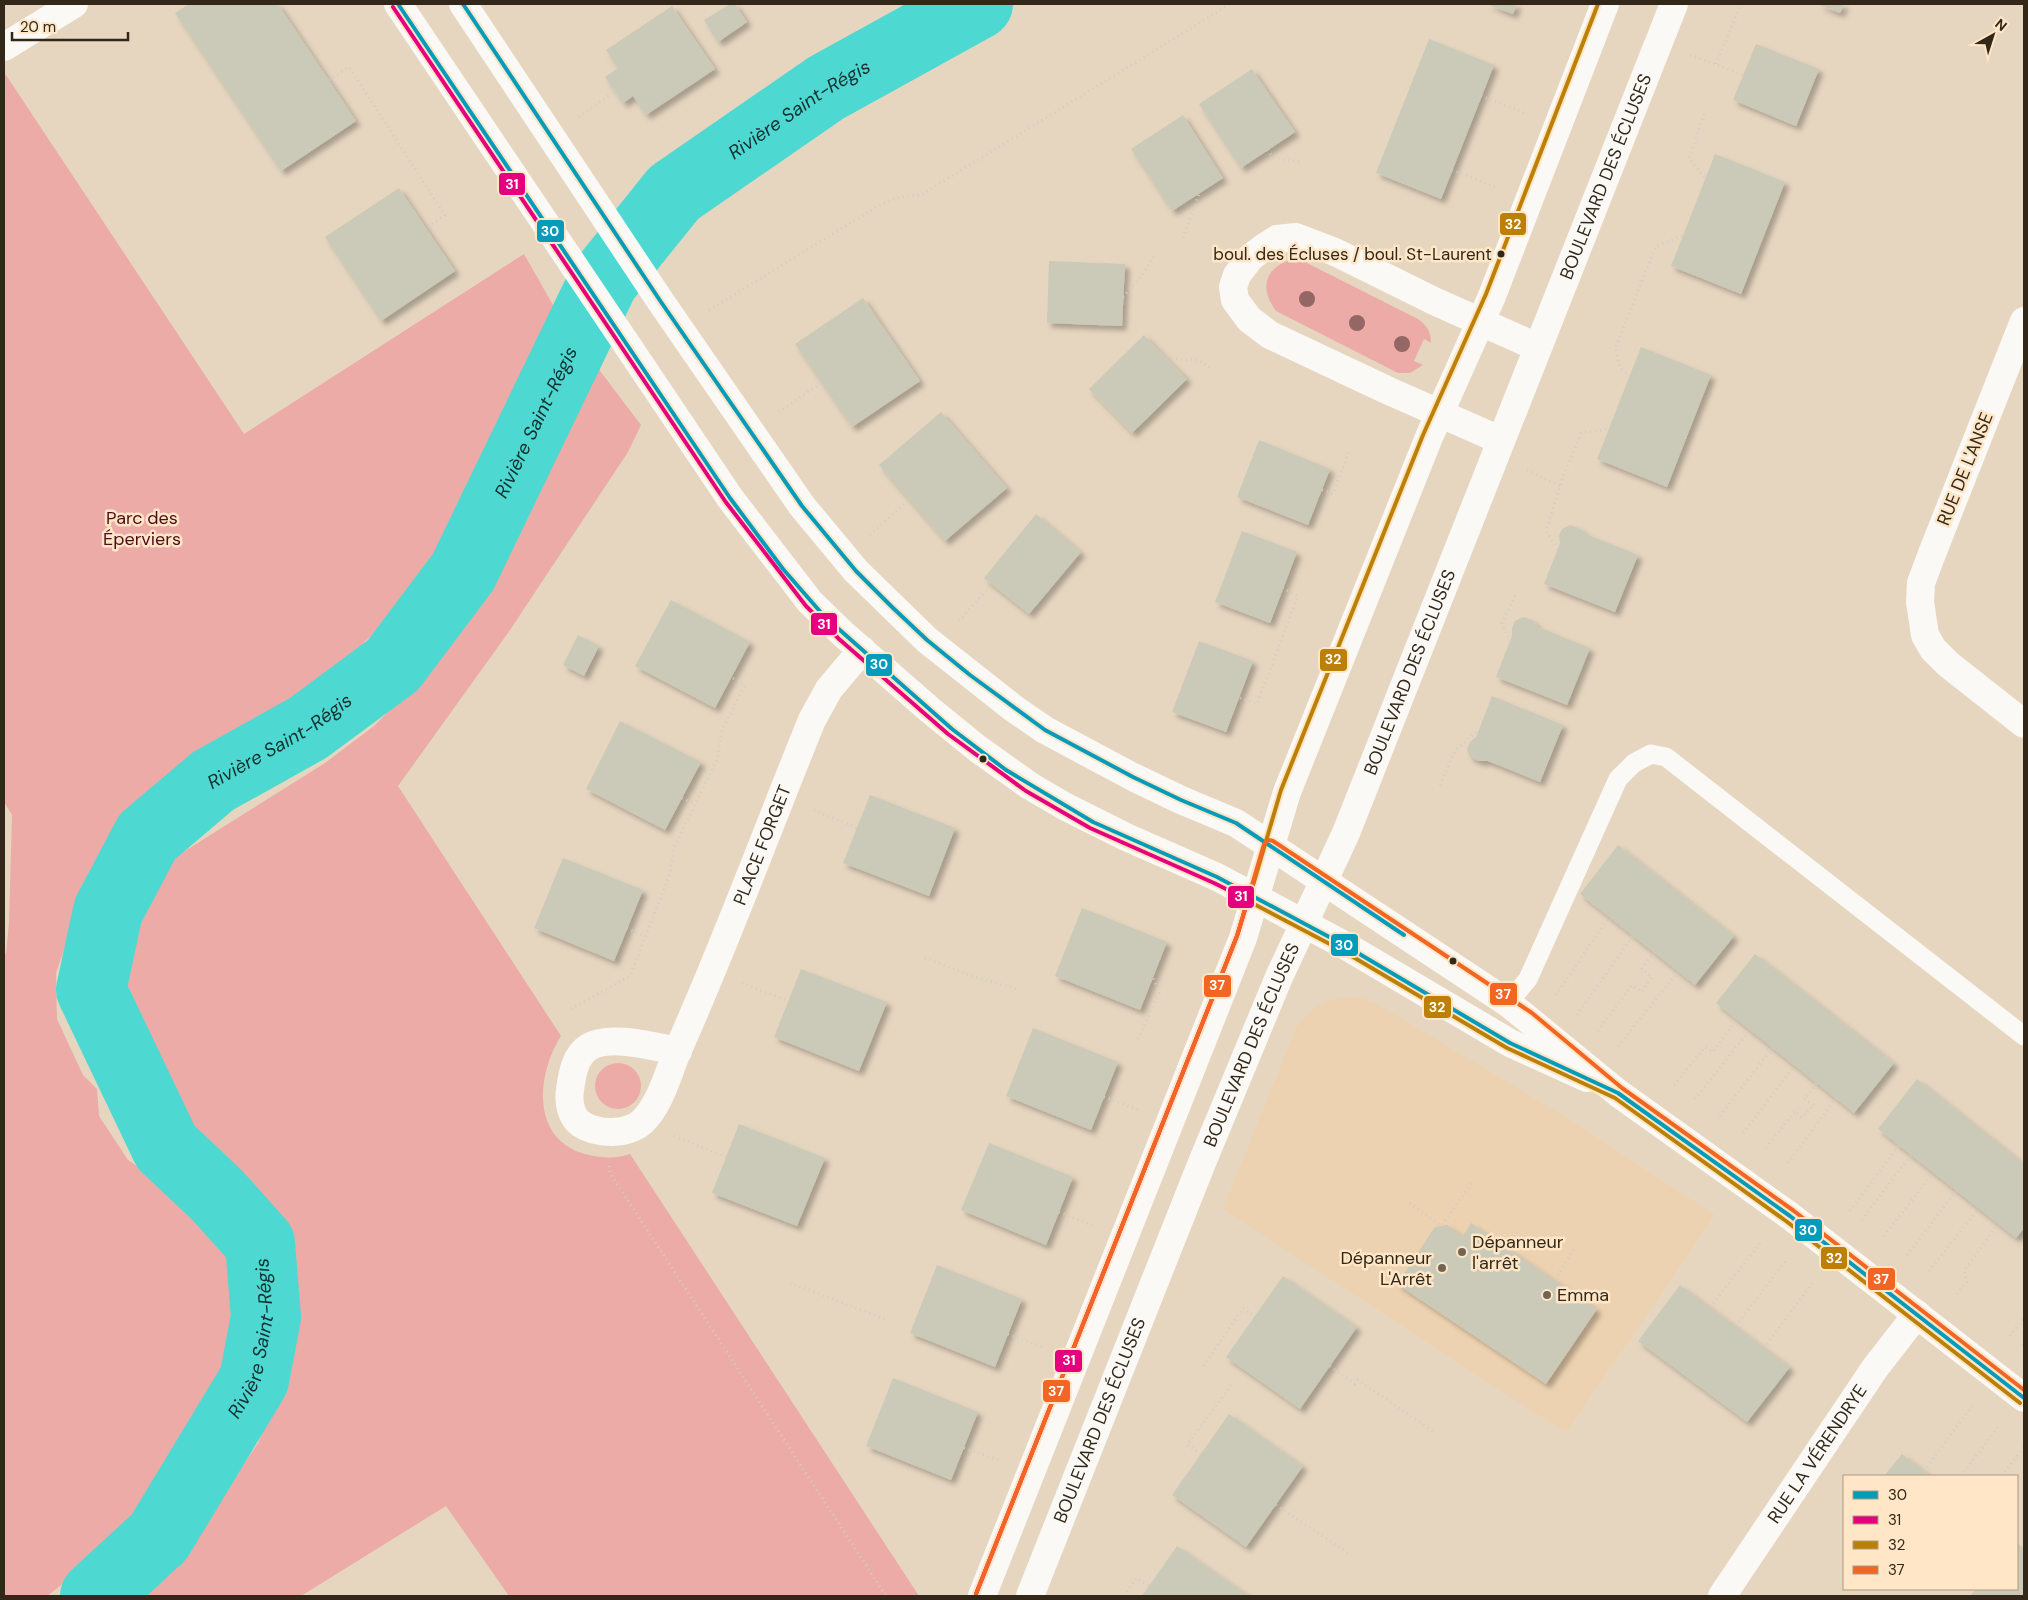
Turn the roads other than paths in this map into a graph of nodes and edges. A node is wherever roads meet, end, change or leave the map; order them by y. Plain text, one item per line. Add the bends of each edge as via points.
1 (74, 4) edge
2 (398, 4) edge
3 (463, 4) edge
4 (1605, 4) edge
5 (1674, 4) edge
6 (4, 47) edge
7 (2024, 321) edge
8 (1481, 322) junction
9 (1537, 347) junction
10 (1439, 414) junction
11 (1500, 440) junction
12 (862, 650) junction
13 (2024, 724) edge
14 (1270, 846) junction
15 (1324, 882) junction
16 (1254, 897) junction
17 (1304, 923) junction
18 (1508, 1003) junction
19 (2024, 1036) edge
20 (678, 1051) junction
21 (1618, 1092) junction
22 (1918, 1314) junction
23 (2024, 1398) edge
24 (982, 1596) edge
25 (1030, 1596) edge
26 (1722, 1596) edge

1 - 6 street
2 - 12 street via 730,498 783,569 824,616
3 - 14 street via 598,209 807,513 856,571 926,640 1045,730 1133,777 1236,823
4 - 8 street
5 - 9 street, BOULEVARD DES ÉCLUSES
7 - 13 street, RUE DE L'ANSE via 1921,583 1920,602 1925,635 1933,648 1948,664
8 - 9 street
8 - 10 street
8 - 10 street via 1335,252 1296,237 1277,239 1263,248 1250,258 1237,276 1233,287 1235,300 1249,319 1264,331
9 - 11 street, BOULEVARD DES ÉCLUSES
10 - 11 street
10 - 14 street via 1287,792
11 - 15 street, BOULEVARD DES ÉCLUSES
12 - 16 street via 952,729 1030,786 1094,822
12 - 20 street, PLACE FORGET via 829,689 812,720
14 - 15 street
14 - 16 street
15 - 17 street, BOULEVARD DES ÉCLUSES
15 - 18 street
16 - 17 street
16 - 24 street via 1243,938
17 - 21 street via 1510,1043
17 - 25 street, BOULEVARD DES ÉCLUSES via 1201,1165
18 - 19 lane via 1528,979 1618,779 1634,763 1651,754 1666,756
18 - 21 street
20 - 20 street, PLACE FORGET via 623,1042 598,1042 588,1047 579,1056 572,1074 570,1110 581,1123 602,1131 623,1132 641,1123 653,1110
21 - 22 street via 1748,1185
22 - 23 street
22 - 26 street, RUE LA VÉRENDRYE via 1875,1368

